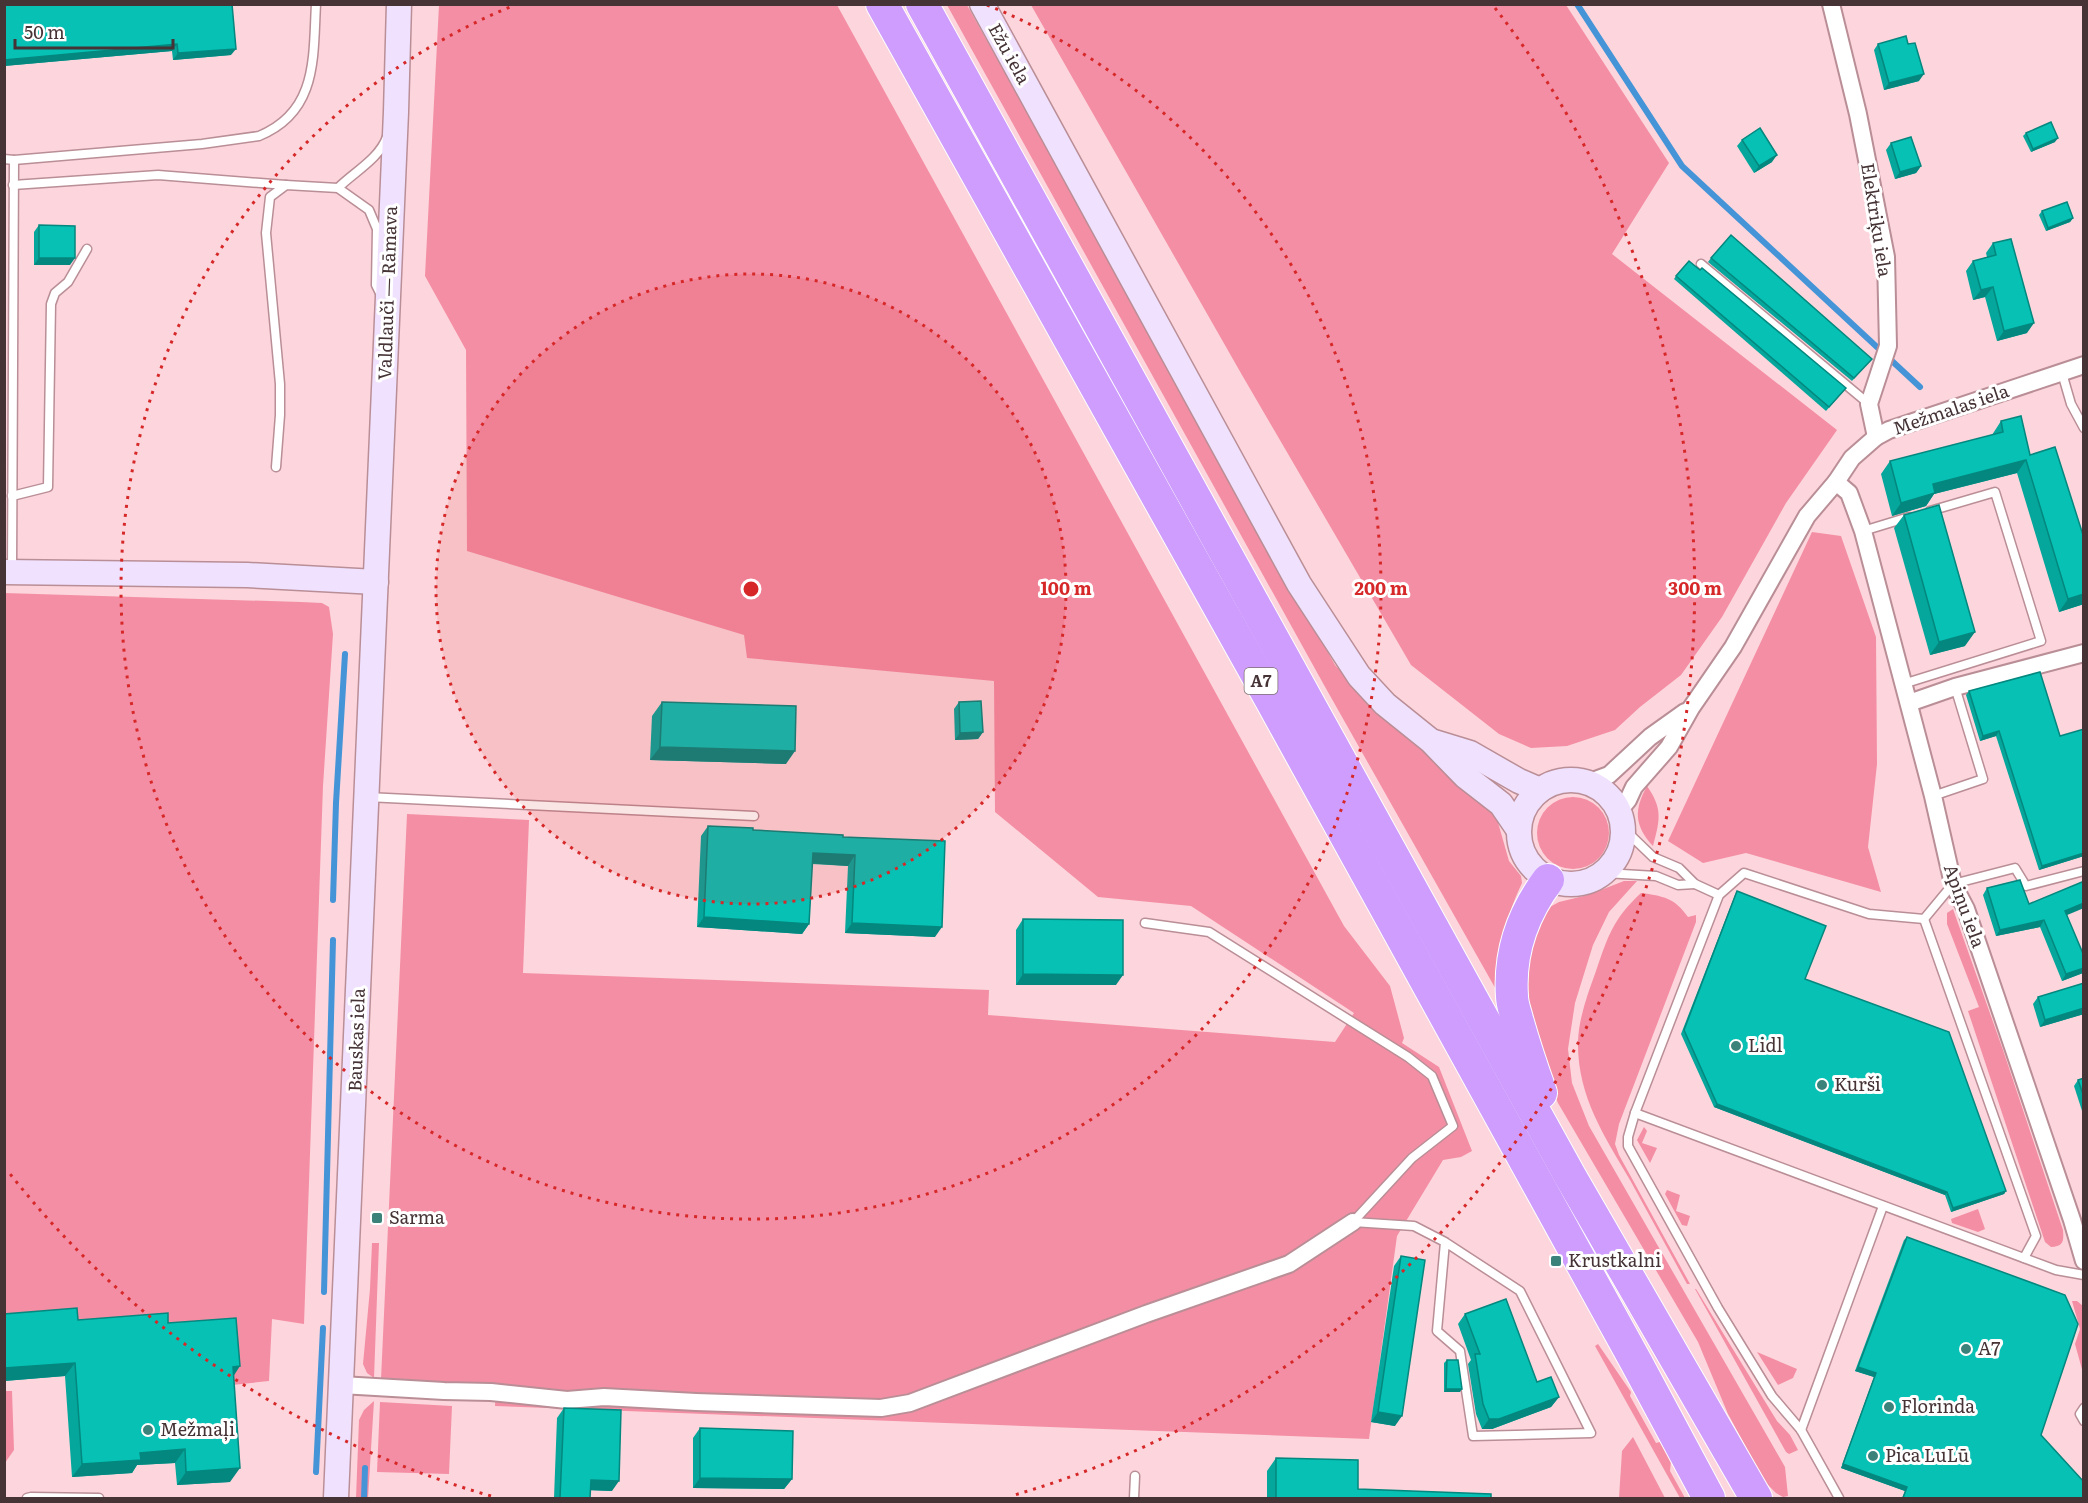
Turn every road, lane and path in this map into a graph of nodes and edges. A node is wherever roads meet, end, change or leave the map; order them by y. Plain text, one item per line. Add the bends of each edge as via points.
1 (316, 4) edge
2 (399, 4) edge
3 (882, 4) edge
4 (922, 4) edge
5 (982, 4) edge
6 (1831, 4) edge
7 (396, 112) junction
8 (9, 159) edge
9 (13, 185) junction
10 (286, 185) junction
11 (338, 188) junction
12 (87, 249) dead end
13 (1701, 264) dead end
14 (388, 308) junction
15 (2084, 365) edge
16 (2062, 373) junction
17 (1869, 404) junction
18 (2084, 428) edge
19 (1876, 437) junction
20 (276, 467) dead end
21 (1836, 482) junction
22 (12, 496) junction
23 (1863, 531) junction
24 (8, 572) edge
25 (376, 582) junction
26 (2084, 653) edge
27 (1903, 684) junction
28 (1955, 687) junction
29 (1909, 703) junction
30 (1691, 708) junction
31 (1431, 741) junction
32 (1590, 782) junction
33 (1540, 790) junction
34 (1932, 796) junction
35 (367, 797) junction
36 (754, 816) dead end
37 (1622, 820) junction
38 (1518, 829) junction
39 (2084, 871) edge
40 (1605, 873) junction
41 (1548, 880) junction
42 (1695, 884) junction
43 (1953, 884) junction
44 (1719, 895) junction
45 (1924, 920) junction
46 (1145, 923) dead end
47 (1635, 1113) junction
48 (1570, 1176) junction
49 (1883, 1206) junction
50 (1353, 1222) junction
51 (1444, 1242) junction
52 (2025, 1258) junction
53 (2084, 1261) edge
54 (2084, 1275) edge
55 (341, 1385) junction
56 (2084, 1408) edge
57 (2084, 1421) edge
58 (1801, 1430) junction
59 (1135, 1476) dead end
60 (27, 1498) edge
61 (99, 1498) edge
62 (336, 1498) edge
63 (1134, 1498) edge
64 (1709, 1498) edge
65 (1756, 1498) edge
66 (1839, 1498) edge

1 - 8 lane via 313,63 307,90 289,116 267,133 202,144
2 - 7 main road, Valdlauči — Rāmava
3 - 64 highway, A7 via 1271,700
4 - 48 highway, A7
5 - 31 main road, Ežu iela via 1299,584 1359,676 1385,704
6 - 17 street, Elektriķu iela via 1858,114 1886,257 1888,346
7 - 11 lane via 384,145
7 - 14 main road, Valdlauči — Rāmava
8 - 9 lane
9 - 10 lane via 158,175
9 - 22 lane
10 - 11 lane
10 - 20 lane via 270,197 266,233 280,384
11 - 14 lane via 369,210 377,230 376,285
12 - 22 lane via 51,304 48,487
13 - 17 lane
14 - 25 main road, Valdlauči — Rāmava
15 - 16 street, Mežmalas iela
16 - 18 lane via 2071,404
16 - 19 street, Mežmalas iela
17 - 19 street
19 - 21 street, Mežmalas iela via 1852,458
21 - 23 street, Apiņu iela via 1849,493
21 - 30 street, Mežmalas iela via 1807,516 1734,647
22 - 24 lane
23 - 27 street, Apiņu iela
23 - 27 lane via 1995,492 2041,641
24 - 25 main road via 247,575
25 - 35 main road, Bauskas iela
26 - 28 street
27 - 29 street, Apiņu iela
28 - 29 street
28 - 34 lane via 1983,779
29 - 34 street, Apiņu iela
30 - 32 street via 1650,737 1609,775
30 - 37 street via 1669,747 1634,787
31 - 33 main road via 1470,753
31 - 38 main road via 1465,776 1501,804
32 - 33 main road via 1570,780
32 - 37 main road via 1606,793
33 - 38 main road via 1528,800
34 - 43 street, Apiņu iela
35 - 36 lane
35 - 55 main road, Bauskas iela
37 - 40 main road via 1622,845
37 - 42 lane via 1653,857 1679,868
38 - 41 main road via 1527,862
39 - 43 lane via 2026,886 2015,868
40 - 41 main road via 1575,886
40 - 42 lane via 1656,876 1678,885
41 - 48 highway via 1520,927 1512,998
42 - 44 lane
43 - 45 lane
43 - 53 street, Apiņu iela via 1966,909
44 - 45 lane via 1744,873 1869,914
44 - 47 lane
45 - 52 lane via 2036,1236
46 - 50 lane via 1209,932 1432,1076 1453,1126 1412,1158
47 - 49 lane
47 - 58 lane via 1628,1146 1718,1308 1772,1396
48 - 65 highway, A7
49 - 52 lane
49 - 58 lane
50 - 51 lane via 1414,1226
50 - 55 street via 1289,1264 910,1402 881,1408 604,1397 567,1400
51 - 51 lane via 1437,1331 1460,1351 1473,1436 1591,1433 1520,1291
52 - 54 lane
55 - 62 main road, Bauskas iela
56 - 57 lane via 2080,1414
58 - 66 lane
59 - 63 lane
60 - 61 lane

